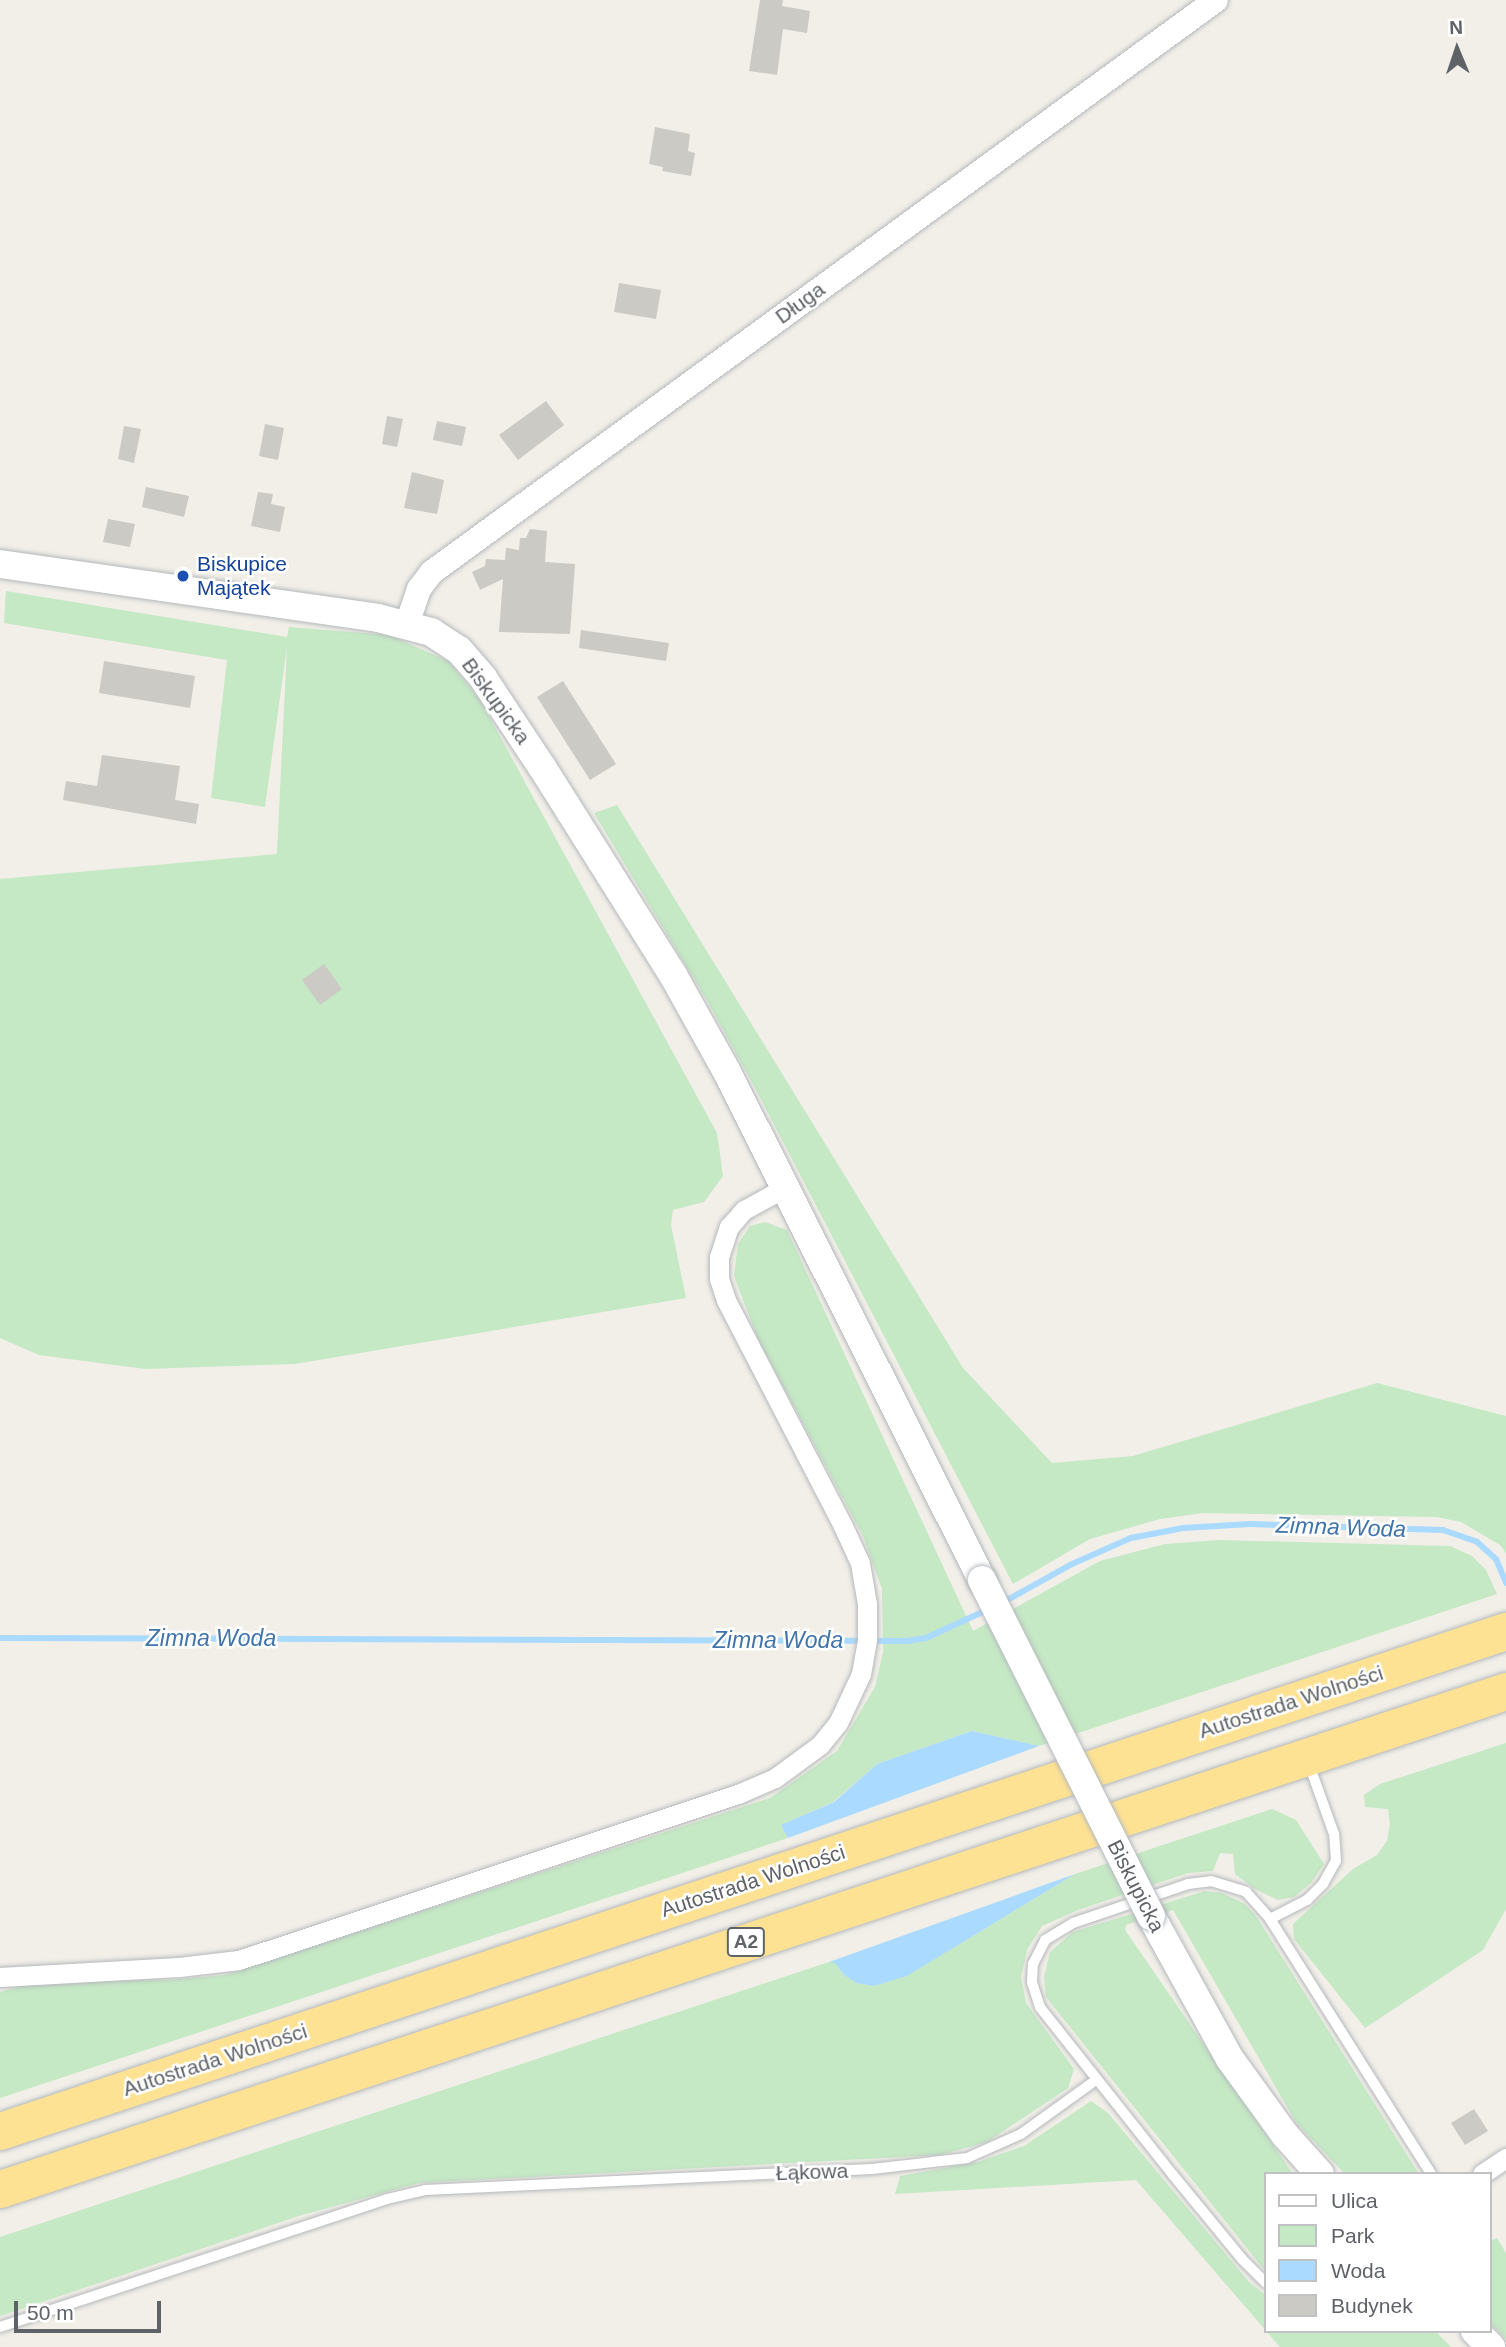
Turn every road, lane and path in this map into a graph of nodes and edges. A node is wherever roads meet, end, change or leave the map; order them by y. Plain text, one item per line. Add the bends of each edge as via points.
1 (1216, 0) edge
2 (0, 564) edge
3 (407, 624) junction
4 (786, 1187) junction
5 (1489, 1636) edge
6 (1499, 1693) edge
7 (1307, 1757) junction
8 (1270, 1919) junction
9 (0, 1977) edge
10 (1096, 2080) junction
11 (0, 2132) edge
12 (1506, 2158) edge
13 (1318, 2172) edge
14 (1430, 2172) edge
15 (1485, 2172) edge
16 (0, 2189) edge
17 (1264, 2282) edge
18 (0, 2327) edge
19 (1477, 2333) edge
20 (1491, 2347) edge

1 - 3 street, Długa via 432,572 419,589
2 - 3 main road, Biskupicka
3 - 4 main road, Biskupicka via 431,632 459,650 488,685 673,975
4 - 9 street via 744,1210 729,1227 719,1257 719,1279 860,1563 867,1604 861,1674 838,1723 820,1745 775,1778 738,1794 239,1959
4 - 13 main road, Biskupicka, bridge via 1151,1916 1230,2059
5 - 11 highway, Autostrada Wolności
6 - 7 highway, A2
7 - 8 lane via 1334,1834 1336,1861 1307,1900
7 - 16 highway, A2
8 - 10 lane via 1246,1892 1211,1881 1188,1884 1073,1923 1045,1940 1032,1964 1040,2007
8 - 14 lane
10 - 17 lane
10 - 18 lane, Łąkowa via 1021,2134 986,2151 945,2162 425,2190
12 - 15 street
19 - 20 main road

